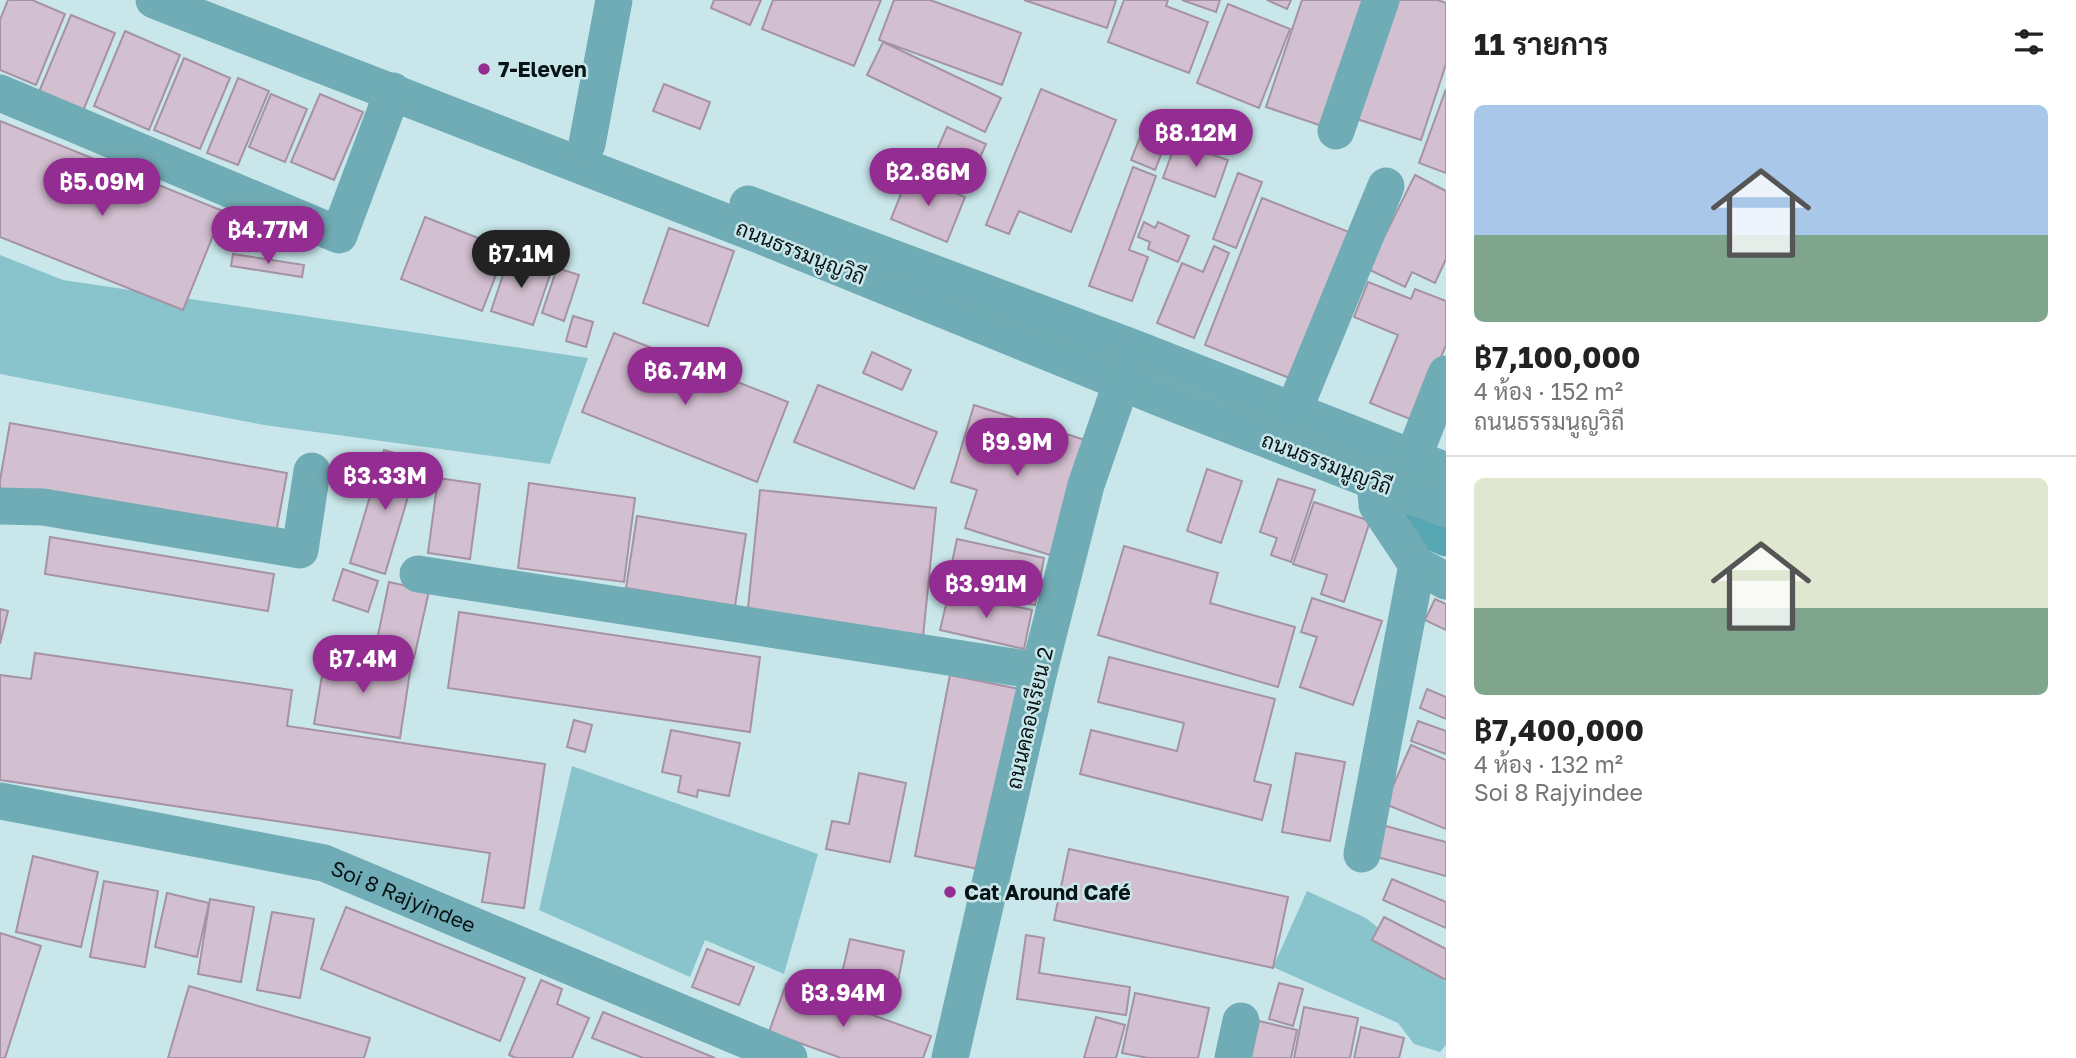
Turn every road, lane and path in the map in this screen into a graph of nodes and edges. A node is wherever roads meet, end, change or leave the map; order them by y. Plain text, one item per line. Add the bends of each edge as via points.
1 (155, 0) edge
2 (203, 0) edge
3 (614, 0) edge
4 (1381, 0) edge
5 (393, 91) junction
6 (0, 93) edge
7 (1336, 131) dead end
8 (587, 144) junction
9 (1386, 186) dead end
10 (1134, 348) junction
11 (1446, 374) edge
12 (1121, 382) junction
13 (1293, 412) junction
14 (1413, 458) junction
15 (312, 471) dead end
16 (1446, 471) edge
17 (1386, 486) junction
18 (0, 506) edge
19 (1444, 508) edge
20 (1432, 573) edge
21 (418, 574) dead end
22 (1039, 671) junction
23 (0, 801) edge
24 (1362, 854) dead end
25 (1241, 1021) dead end
26 (789, 1058) edge
27 (950, 1058) edge
28 (1233, 1058) edge

1 - 5 street, ถนนธรรมนูญวิถี
2 - 8 street, ถนนธรรมนูญวิถี
3 - 8 street
4 - 7 street
5 - 6 street via 339,235
5 - 12 street, ถนนธรรมนูญวิถี
8 - 10 street, ถนนธรรมนูญวิถี
9 - 13 street
10 - 12 street, ถนนคลองเรียน 2
10 - 13 street, ถนนธรรมนูญวิถี
11 - 14 street
12 - 17 street, ถนนธรรมนูญวิถี
12 - 22 street, ถนนคลองเรียน 2 via 1086,485
13 - 14 street, ถนนธรรมนูญวิถี
14 - 16 street, ถนนธรรมนูญวิถี
15 - 18 street via 300,550 43,507
17 - 19 street, ถนนธรรมนูญวิถี
17 - 20 street via 1377,505
20 - 24 street
21 - 22 street
22 - 27 street, ถนนคลองเรียน 2
23 - 26 street, Soi 8 Rajyindee via 324,863
25 - 28 street

